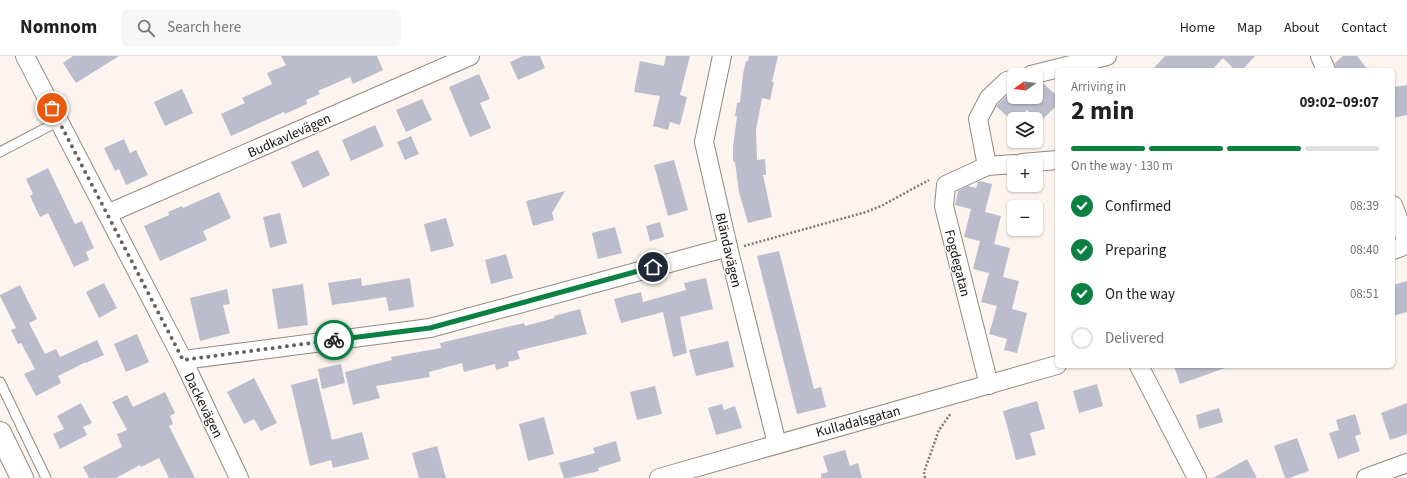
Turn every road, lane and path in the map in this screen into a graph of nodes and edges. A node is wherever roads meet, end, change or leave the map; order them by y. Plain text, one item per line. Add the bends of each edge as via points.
1 (25, 56) edge
2 (470, 56) edge
3 (722, 56) edge
4 (1107, 56) edge
5 (1320, 56) edge
6 (1059, 68) edge
7 (1325, 68) edge
8 (1055, 69) edge
9 (1043, 72) edge
10 (1007, 81) edge
11 (59, 121) junction
12 (0, 152) edge
13 (1055, 160) edge
14 (1043, 161) edge
15 (1007, 165) edge
16 (987, 166) junction
17 (952, 182) junction
18 (1395, 211) edge
19 (107, 214) junction
20 (1407, 244) edge
21 (728, 249) junction
22 (1395, 249) edge
23 (183, 360) junction
24 (1055, 366) edge
25 (1140, 368) edge
26 (0, 382) edge
27 (990, 385) junction
28 (966, 392) junction
29 (0, 433) edge
30 (777, 444) junction
31 (1407, 463) edge
32 (22, 478) edge
33 (46, 478) edge
34 (239, 478) edge
35 (659, 478) edge
36 (925, 478) edge
37 (1197, 478) edge
38 (1366, 478) edge

1 - 11 street, Dackevägen
2 - 19 street, Budkavlevägen
3 - 21 street, Bländavägen via 704,142
4 - 6 street
5 - 7 street
8 - 9 street
10 - 16 street via 989,98 978,119
11 - 12 lane
11 - 19 street, Dackevägen
13 - 14 street
15 - 16 street
16 - 17 street
17 - 21 path via 946,174 941,174 866,212
17 - 27 street, Fogdegatan via 946,185 944,206
18 - 20 street
19 - 23 street, Dackevägen
20 - 22 street
21 - 23 street via 430,328
21 - 30 street, Bländavägen
23 - 34 street, Dackevägen
24 - 27 street, Kulladalsgatan
25 - 37 street
26 - 33 lane
27 - 28 street, Kulladalsgatan
28 - 30 street, Kulladalsgatan
28 - 36 path via 939,430 924,472
29 - 32 main road
30 - 35 street, Kulladalsgatan
31 - 38 street

